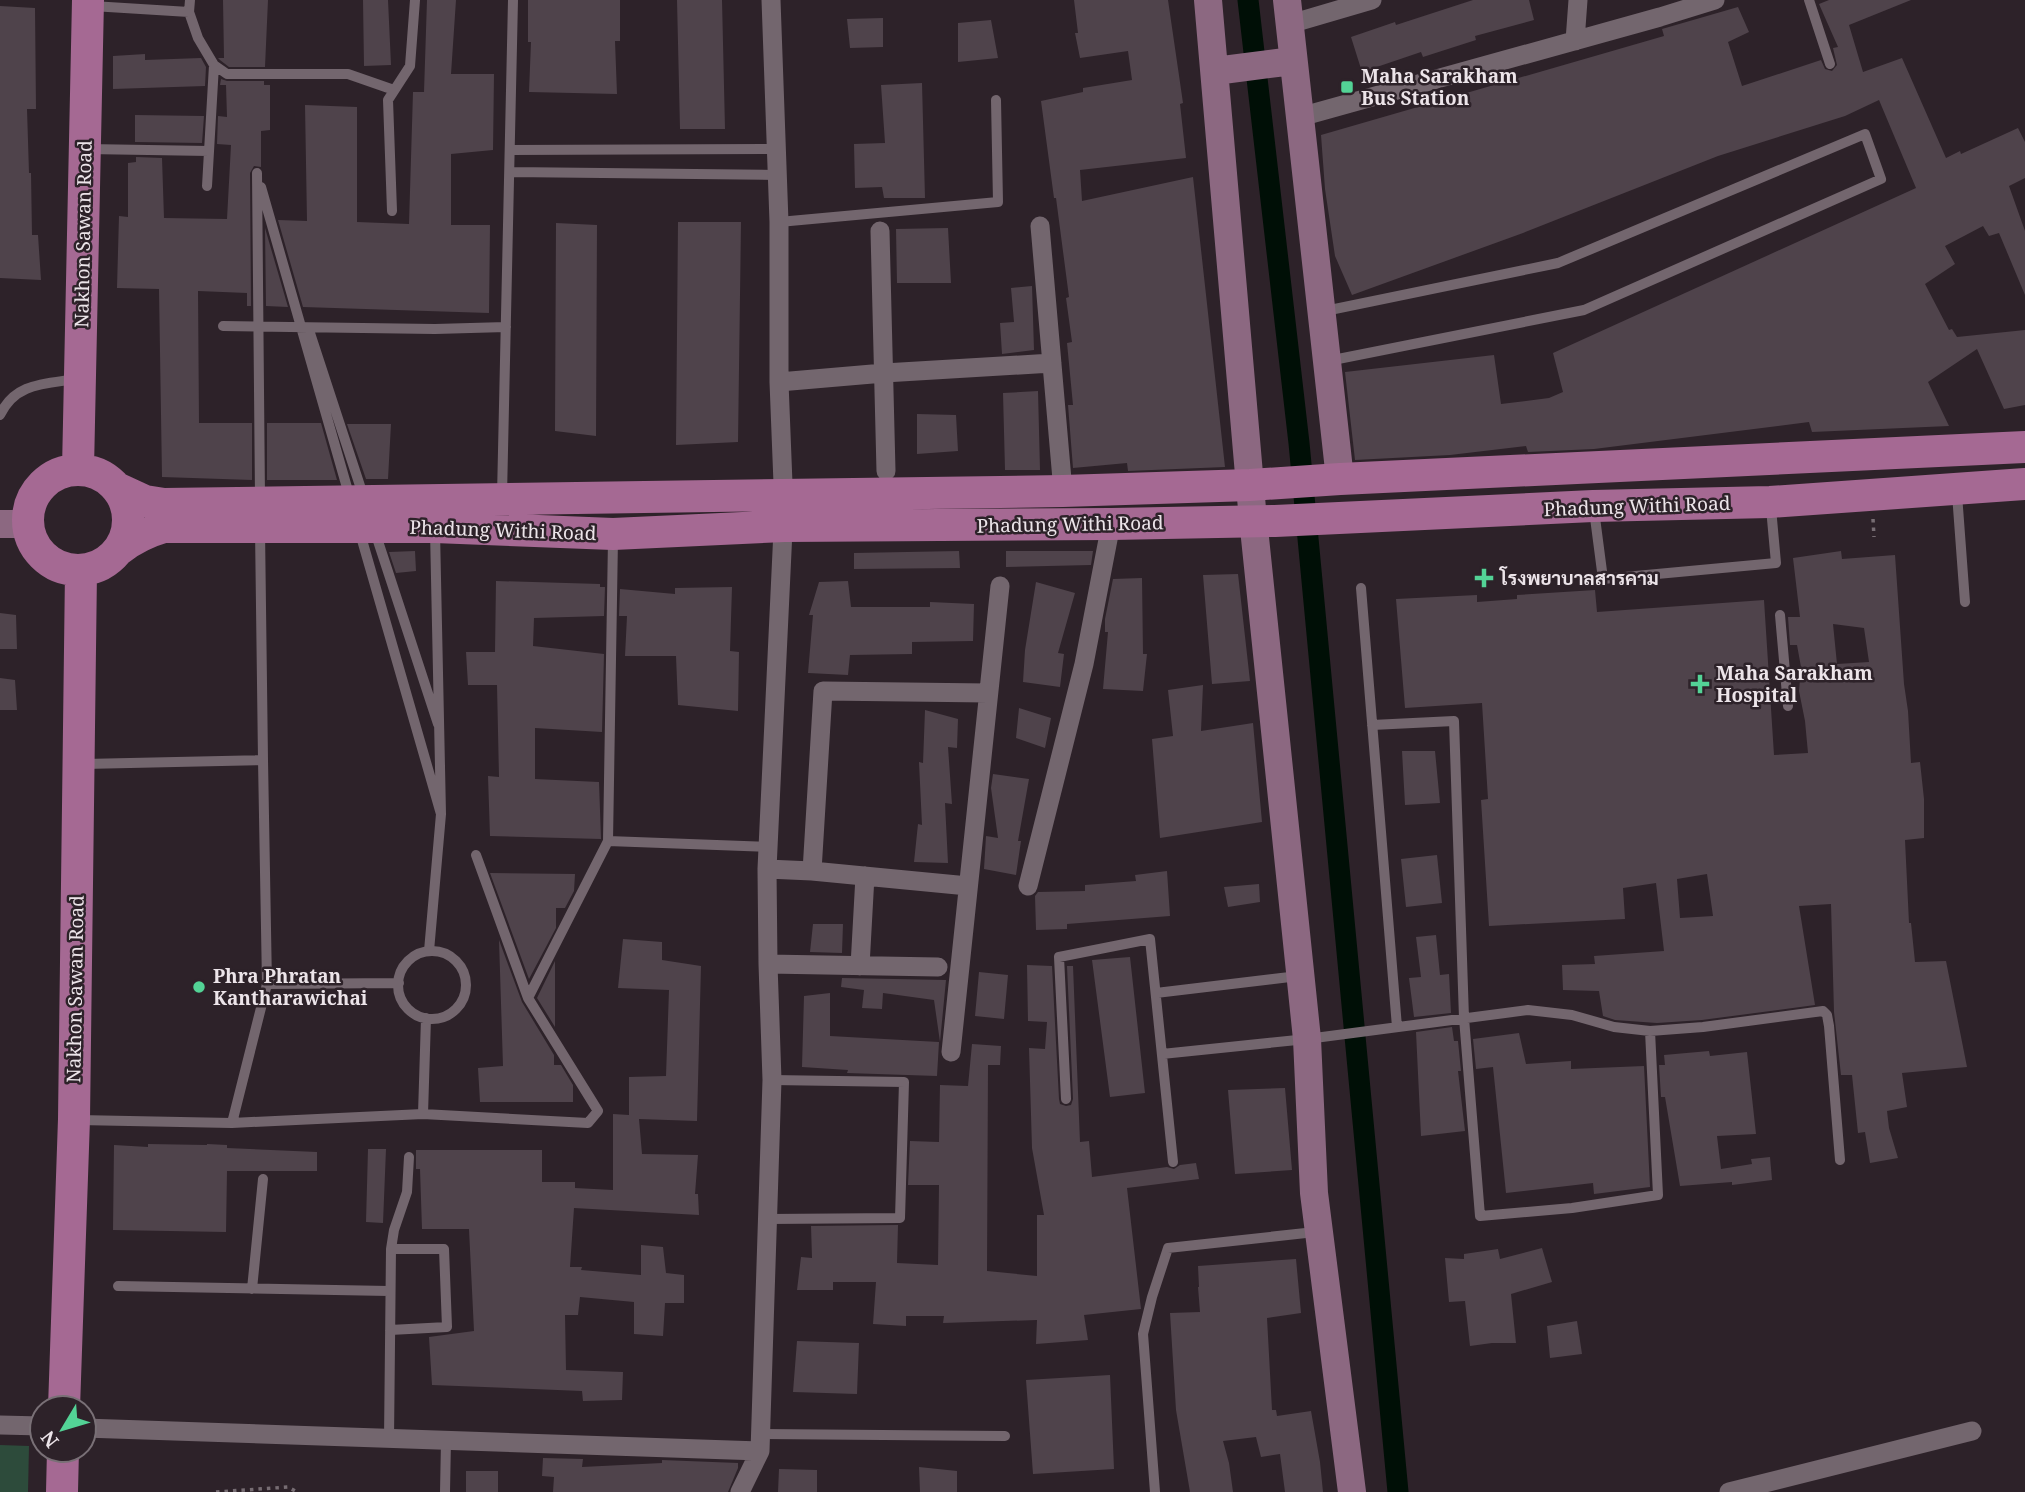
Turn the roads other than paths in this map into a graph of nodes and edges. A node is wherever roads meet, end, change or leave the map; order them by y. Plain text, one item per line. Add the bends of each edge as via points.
1 (190, 0) edge
2 (415, 0) edge
3 (513, 0) edge
4 (771, 0) edge
5 (1208, 0) edge
6 (1372, 0) edge
7 (1578, 0) edge
8 (1715, 0) edge
9 (1809, 0) edge
10 (88, 3) edge
11 (189, 12) junction
12 (1288, 12) edge
13 (1575, 41) junction
14 (1293, 61) junction
15 (1830, 64) dead end
16 (214, 65) junction
17 (1215, 71) junction
18 (394, 90) junction
19 (996, 100) dead end
20 (1300, 117) junction
21 (85, 149) junction
22 (510, 149) junction
23 (776, 149) junction
24 (209, 151) junction
25 (510, 172) junction
26 (257, 173) junction
27 (777, 175) junction
28 (207, 186) dead end
29 (392, 211) dead end
30 (779, 222) junction
31 (1040, 226) dead end
32 (880, 231) dead end
33 (1322, 312) junction
34 (223, 326) dead end
35 (506, 327) junction
36 (1328, 361) junction
37 (1052, 363) junction
38 (884, 373) junction
39 (79, 378) junction
40 (779, 382) junction
41 (0, 415) edge
42 (2025, 446) edge
43 (78, 469) junction
44 (886, 471) dead end
45 (1328, 480) junction
46 (1261, 484) junction
47 (2025, 484) edge
48 (119, 489) junction
49 (1957, 489) junction
50 (1063, 491) junction
51 (783, 495) junction
52 (502, 499) junction
53 (1770, 502) junction
54 (1593, 506) junction
55 (353, 507) dead end
56 (260, 508) dead end
57 (357, 520) dead end
58 (1264, 521) junction
59 (260, 522) dead end
60 (14, 524) edge
61 (1111, 524) junction
62 (784, 526) junction
63 (435, 527) junction
64 (613, 534) junction
65 (120, 549) junction
66 (81, 570) junction
67 (1000, 586) dead end
68 (1361, 588) dead end
69 (1965, 602) dead end
70 (1780, 615) dead end
71 (988, 693) junction
72 (1788, 706) dead end
73 (438, 724) junction
74 (1372, 725) junction
75 (262, 760) junction
76 (78, 764) junction
77 (441, 814) junction
78 (608, 841) junction
79 (768, 847) junction
80 (475, 855) dead end
81 (767, 869) junction
82 (812, 871) junction
83 (865, 876) junction
84 (968, 886) junction
85 (1028, 886) dead end
86 (429, 951) junction
87 (768, 964) junction
88 (860, 966) junction
89 (938, 967) dead end
90 (1300, 976) junction
91 (398, 983) junction
92 (267, 984) junction
93 (1156, 993) junction
94 (528, 998) junction
95 (426, 1018) junction
96 (1464, 1018) junction
97 (1392, 1027) junction
98 (1650, 1031) junction
99 (1315, 1038) junction
100 (951, 1052) dead end
101 (1162, 1054) junction
102 (772, 1080) junction
103 (1066, 1099) dead end
104 (423, 1114) junction
105 (74, 1119) junction
106 (232, 1122) junction
107 (409, 1157) dead end
108 (1840, 1160) dead end
109 (1173, 1162) dead end
110 (263, 1179) dead end
111 (768, 1219) junction
112 (1319, 1231) junction
113 (391, 1249) junction
114 (118, 1286) dead end
115 (252, 1289) junction
116 (390, 1290) junction
117 (390, 1330) junction
118 (64, 1394) edge
119 (0, 1425) edge
120 (28, 1426) edge
121 (98, 1429) edge
122 (1972, 1431) dead end
123 (1005, 1436) dead end
124 (389, 1439) junction
125 (446, 1440) junction
126 (761, 1443) junction
127 (63, 1464) edge
128 (62, 1492) edge
129 (445, 1492) edge
130 (740, 1492) edge
131 (1155, 1492) edge
132 (1352, 1492) edge
133 (1729, 1492) edge

1 - 11 lane
2 - 18 lane via 410,66
3 - 22 lane
4 - 23 street
5 - 17 street
6 - 12 street
7 - 13 street
8 - 13 street
9 - 15 lane
10 - 11 lane
10 - 21 main road, Nakhon Sawan Road
11 - 16 lane
12 - 14 street
13 - 20 street
14 - 17 street
14 - 20 street
16 - 18 lane via 228,74 348,74
16 - 24 lane
17 - 46 street
18 - 29 lane via 388,100
19 - 30 lane via 998,202
20 - 33 street
21 - 24 lane
21 - 39 main road, Nakhon Sawan Road
22 - 23 lane
22 - 25 lane
23 - 27 street
24 - 28 lane
25 - 27 lane
25 - 35 lane
26 - 55 lane
26 - 56 lane
26 - 73 lane
27 - 30 street
30 - 40 street
31 - 37 street
32 - 38 street
33 - 36 street
33 - 36 lane via 1558,263 1865,134 1881,179 1584,310
34 - 35 lane
35 - 52 lane
36 - 45 street
37 - 38 street
37 - 50 street
38 - 40 street
38 - 44 street
39 - 41 lane via 27,387 6,402
39 - 43 main road, Nakhon Sawan Road
40 - 51 street
42 - 45 main road, Phadung Withi Road
43 - 48 main road via 93,471
43 - 60 main road via 47,480
45 - 46 main road, Phadung Withi Road
46 - 50 main road, Phadung Withi Road
46 - 58 street
47 - 49 main road, Phadung Withi Road
48 - 52 main road, Phadung Withi Road via 164,504
48 - 65 main road via 129,519
49 - 53 main road, Phadung Withi Road
49 - 69 lane
50 - 51 main road, Phadung Withi Road
51 - 52 main road, Phadung Withi Road
51 - 62 street
53 - 54 main road, Phadung Withi Road
53 - 54 lane via 1776,563 1603,579
54 - 58 main road, Phadung Withi Road
57 - 77 lane
58 - 61 main road, Phadung Withi Road
58 - 90 street
59 - 75 lane
60 - 66 main road via 31,537 45,558
61 - 62 main road, Phadung Withi Road
61 - 85 street via 1084,664
62 - 64 main road, Phadung Withi Road
62 - 79 street
63 - 64 main road, Phadung Withi Road
63 - 65 main road, Phadung Withi Road via 164,527 134,538
63 - 73 lane
64 - 78 lane
65 - 66 main road via 96,568
66 - 76 main road, Nakhon Sawan Road
67 - 71 street
68 - 74 lane
70 - 72 lane
71 - 82 street via 822,691
71 - 84 street
73 - 77 lane
74 - 96 lane via 1454,721
74 - 97 lane
75 - 76 lane
75 - 92 lane
76 - 105 main road, Nakhon Sawan Road
77 - 86 lane
78 - 79 lane
78 - 94 lane
79 - 81 street
80 - 94 lane
81 - 82 street
81 - 87 street
82 - 83 street
83 - 84 street
83 - 88 street
84 - 100 street
86 - 91 lane via 411,958
86 - 95 lane via 456,961 466,986 453,1012
87 - 88 street
87 - 102 street
88 - 89 street
90 - 93 lane
90 - 99 street
91 - 92 lane
91 - 95 lane via 403,1002
92 - 106 lane
93 - 101 lane
93 - 103 lane via 1150,939 1059,957
94 - 104 lane via 598,1111 588,1123
95 - 104 lane
96 - 97 lane
96 - 98 lane via 1528,1010
96 - 98 lane via 1480,1216 1658,1195
97 - 99 lane
98 - 108 lane via 1823,1011 1829,1026
99 - 101 lane
99 - 112 street via 1314,1193
101 - 109 lane
102 - 111 street
102 - 111 lane via 904,1082 901,1218
104 - 106 lane
105 - 106 lane
105 - 118 main road, Nakhon Sawan Road
107 - 113 lane via 407,1192
110 - 115 lane
111 - 126 street
112 - 131 lane via 1168,1248 1143,1335
112 - 132 street
113 - 116 lane
113 - 117 lane via 444,1249 447,1327
114 - 115 lane
115 - 116 lane
116 - 117 lane
117 - 124 lane
119 - 120 street
121 - 124 street
122 - 133 street
123 - 126 lane
124 - 125 street
125 - 126 street
125 - 129 lane
126 - 130 street
127 - 128 main road

